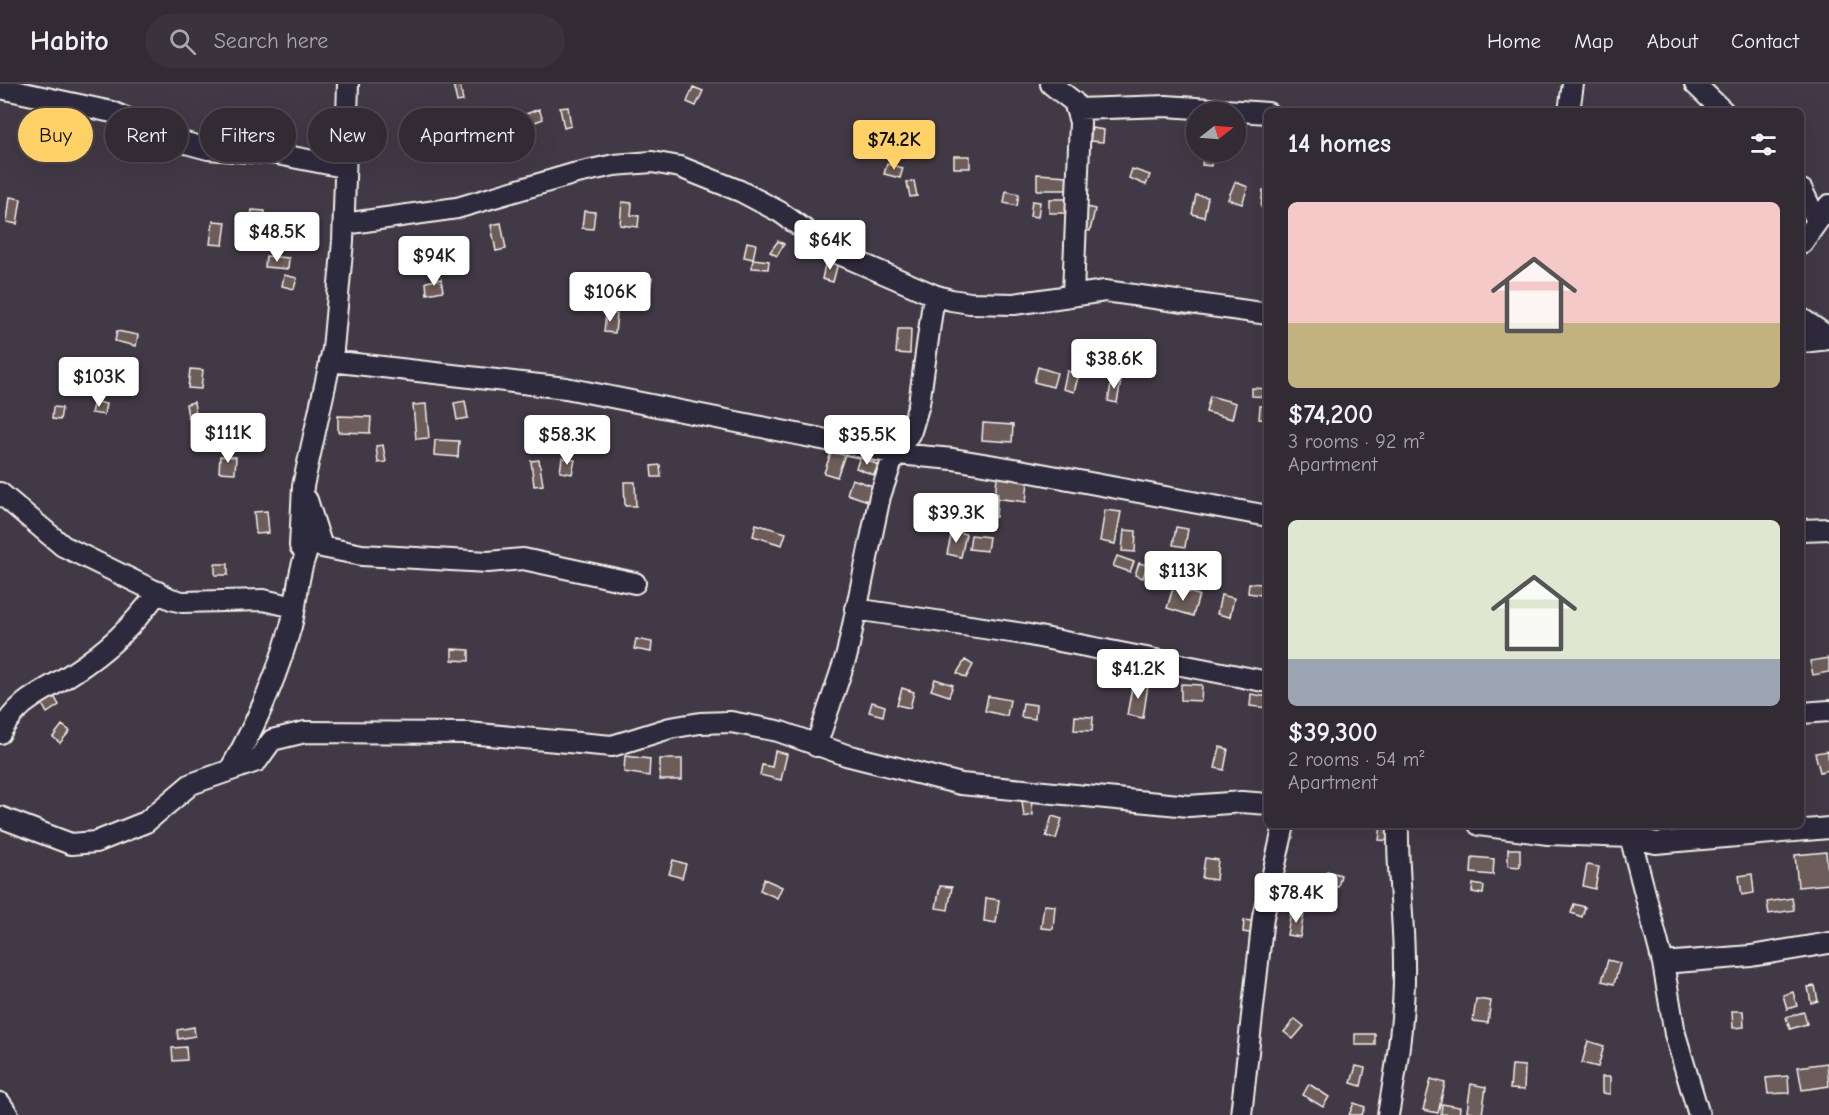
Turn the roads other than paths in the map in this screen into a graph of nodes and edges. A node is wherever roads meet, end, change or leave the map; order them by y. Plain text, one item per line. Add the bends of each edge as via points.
1 (348, 84) edge
2 (1051, 84) edge
3 (1573, 84) edge
4 (1695, 84) edge
5 (0, 88) edge
6 (1569, 108) edge
7 (1720, 108) edge
8 (1078, 109) junction
9 (1264, 112) edge
10 (344, 167) junction
11 (1804, 194) edge
12 (1829, 205) edge
13 (1817, 221) junction
14 (344, 224) junction
15 (1804, 240) edge
16 (1073, 294) junction
17 (934, 295) junction
18 (1264, 313) edge
19 (1804, 320) edge
20 (1829, 338) edge
21 (1804, 342) edge
22 (330, 361) junction
23 (897, 454) junction
24 (303, 486) junction
25 (0, 493) edge
26 (1264, 515) edge
27 (1829, 529) edge
28 (1804, 530) edge
29 (635, 583) dead end
30 (158, 592) junction
31 (295, 607) junction
32 (855, 609) junction
33 (1264, 681) edge
34 (1829, 711) edge
35 (1804, 713) edge
36 (0, 733) edge
37 (816, 746) junction
38 (230, 770) junction
39 (1264, 804) edge
40 (0, 817) edge
41 (1283, 828) edge
42 (1398, 828) edge
43 (1502, 828) edge
44 (1829, 828) edge
45 (1629, 831) edge
46 (1829, 943) edge
47 (1663, 963) junction
48 (0, 1103) edge
49 (8, 1115) edge
50 (1241, 1115) edge
51 (1388, 1115) edge
52 (1699, 1115) edge

1 - 10 street
2 - 8 street via 1070,96
3 - 6 street
4 - 7 street
5 - 10 street via 112,112 208,149 277,154
8 - 9 street via 1203,107
8 - 16 street
10 - 14 street
11 - 13 street
12 - 13 street
13 - 15 street
14 - 17 street via 457,208 573,174 652,162 680,167 740,191 780,213 837,253
14 - 22 street
16 - 17 street via 1030,303 999,304
16 - 18 street via 1105,291
17 - 23 street via 919,404 911,431
19 - 20 street
20 - 21 street
22 - 23 street via 566,388
22 - 24 street
23 - 26 street via 964,461
23 - 32 street via 880,495
24 - 29 street via 322,547 331,550 489,562 523,559
24 - 31 street via 300,546 306,554 298,572
25 - 30 street via 63,546
27 - 28 street
30 - 31 street via 182,602 262,600
30 - 36 street via 120,638 27,700
31 - 38 street via 254,728
32 - 33 street via 1024,634
32 - 37 street via 838,688
34 - 35 street
37 - 38 street via 778,731 731,722 670,728 612,746 468,733 305,732 272,740 257,761
37 - 39 street via 961,784 1189,806
38 - 40 street via 191,784 146,822 96,842 70,844
41 - 50 street via 1263,917
42 - 51 street via 1404,978 1399,1056
43 - 45 street via 1548,834
44 - 45 street via 1668,843 1645,842
45 - 47 street
46 - 47 street via 1751,956
47 - 52 street via 1675,1034
48 - 49 street

